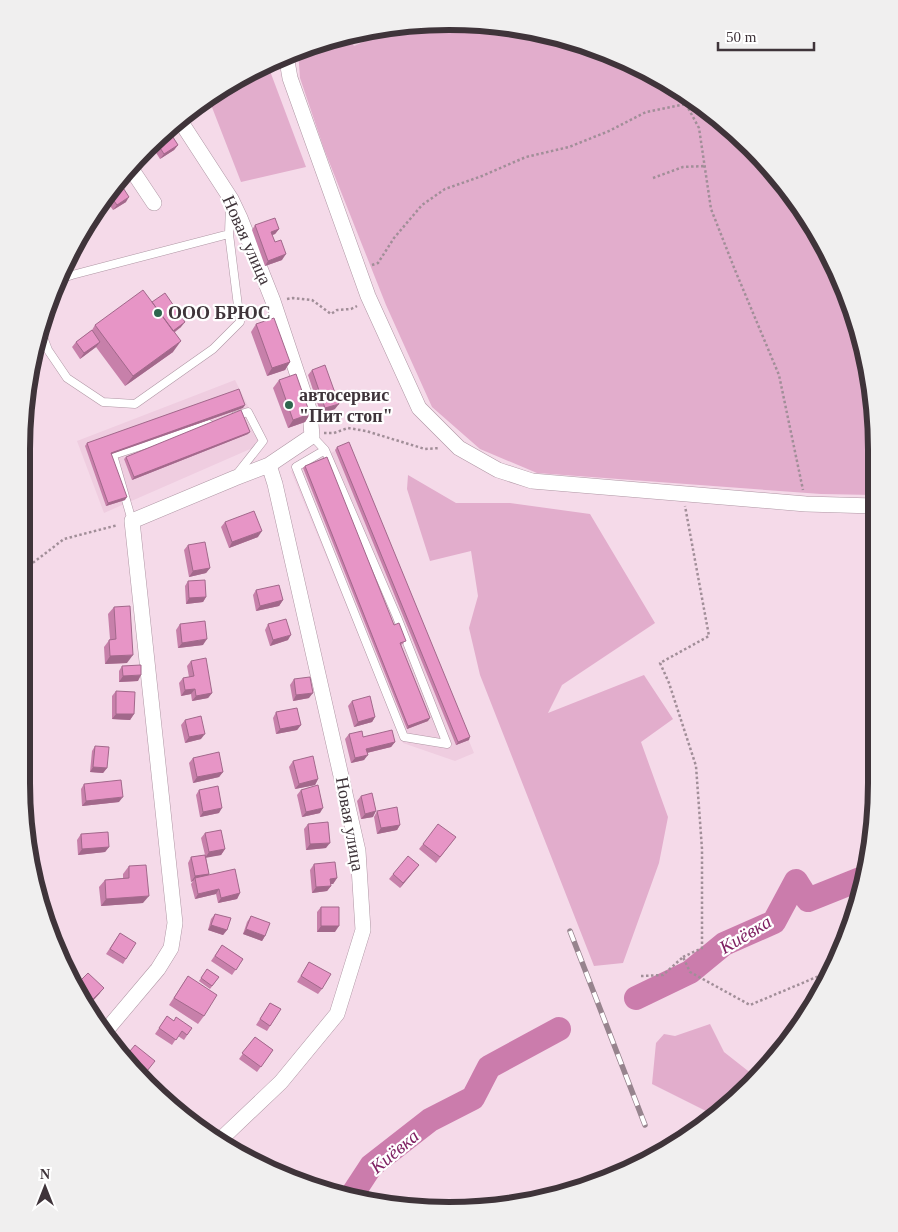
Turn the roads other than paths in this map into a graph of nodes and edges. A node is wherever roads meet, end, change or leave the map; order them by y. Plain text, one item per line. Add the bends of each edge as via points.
1 (287, 63) edge
2 (183, 126) edge
3 (134, 173) edge
4 (231, 199) junction
5 (154, 203) dead end
6 (229, 234) junction
7 (68, 276) edge
8 (44, 340) edge
9 (230, 417) edge
10 (221, 420) edge
11 (312, 436) junction
12 (326, 450) junction
13 (269, 465) junction
14 (235, 478) junction
15 (868, 506) edge
16 (132, 521) junction
17 (109, 1027) edge
18 (224, 1136) edge

1 - 15 street via 368,296 419,408 459,448 498,470 532,480 806,504
2 - 4 street, Новая улица
3 - 5 street
4 - 6 lane
4 - 11 street, Новая улица via 273,301 310,412
6 - 7 lane
6 - 8 lane via 240,322 213,349 135,404 103,402 67,378
9 - 14 lane via 248,412 262,442
10 - 16 lane via 113,455
11 - 12 lane
11 - 13 street
12 - 12 lane via 397,617 447,744 404,737 296,466
13 - 14 street
13 - 18 street, Новая улица via 358,851 363,930 337,1014 281,1082
14 - 16 street
16 - 17 street via 174,923 171,948 158,969

